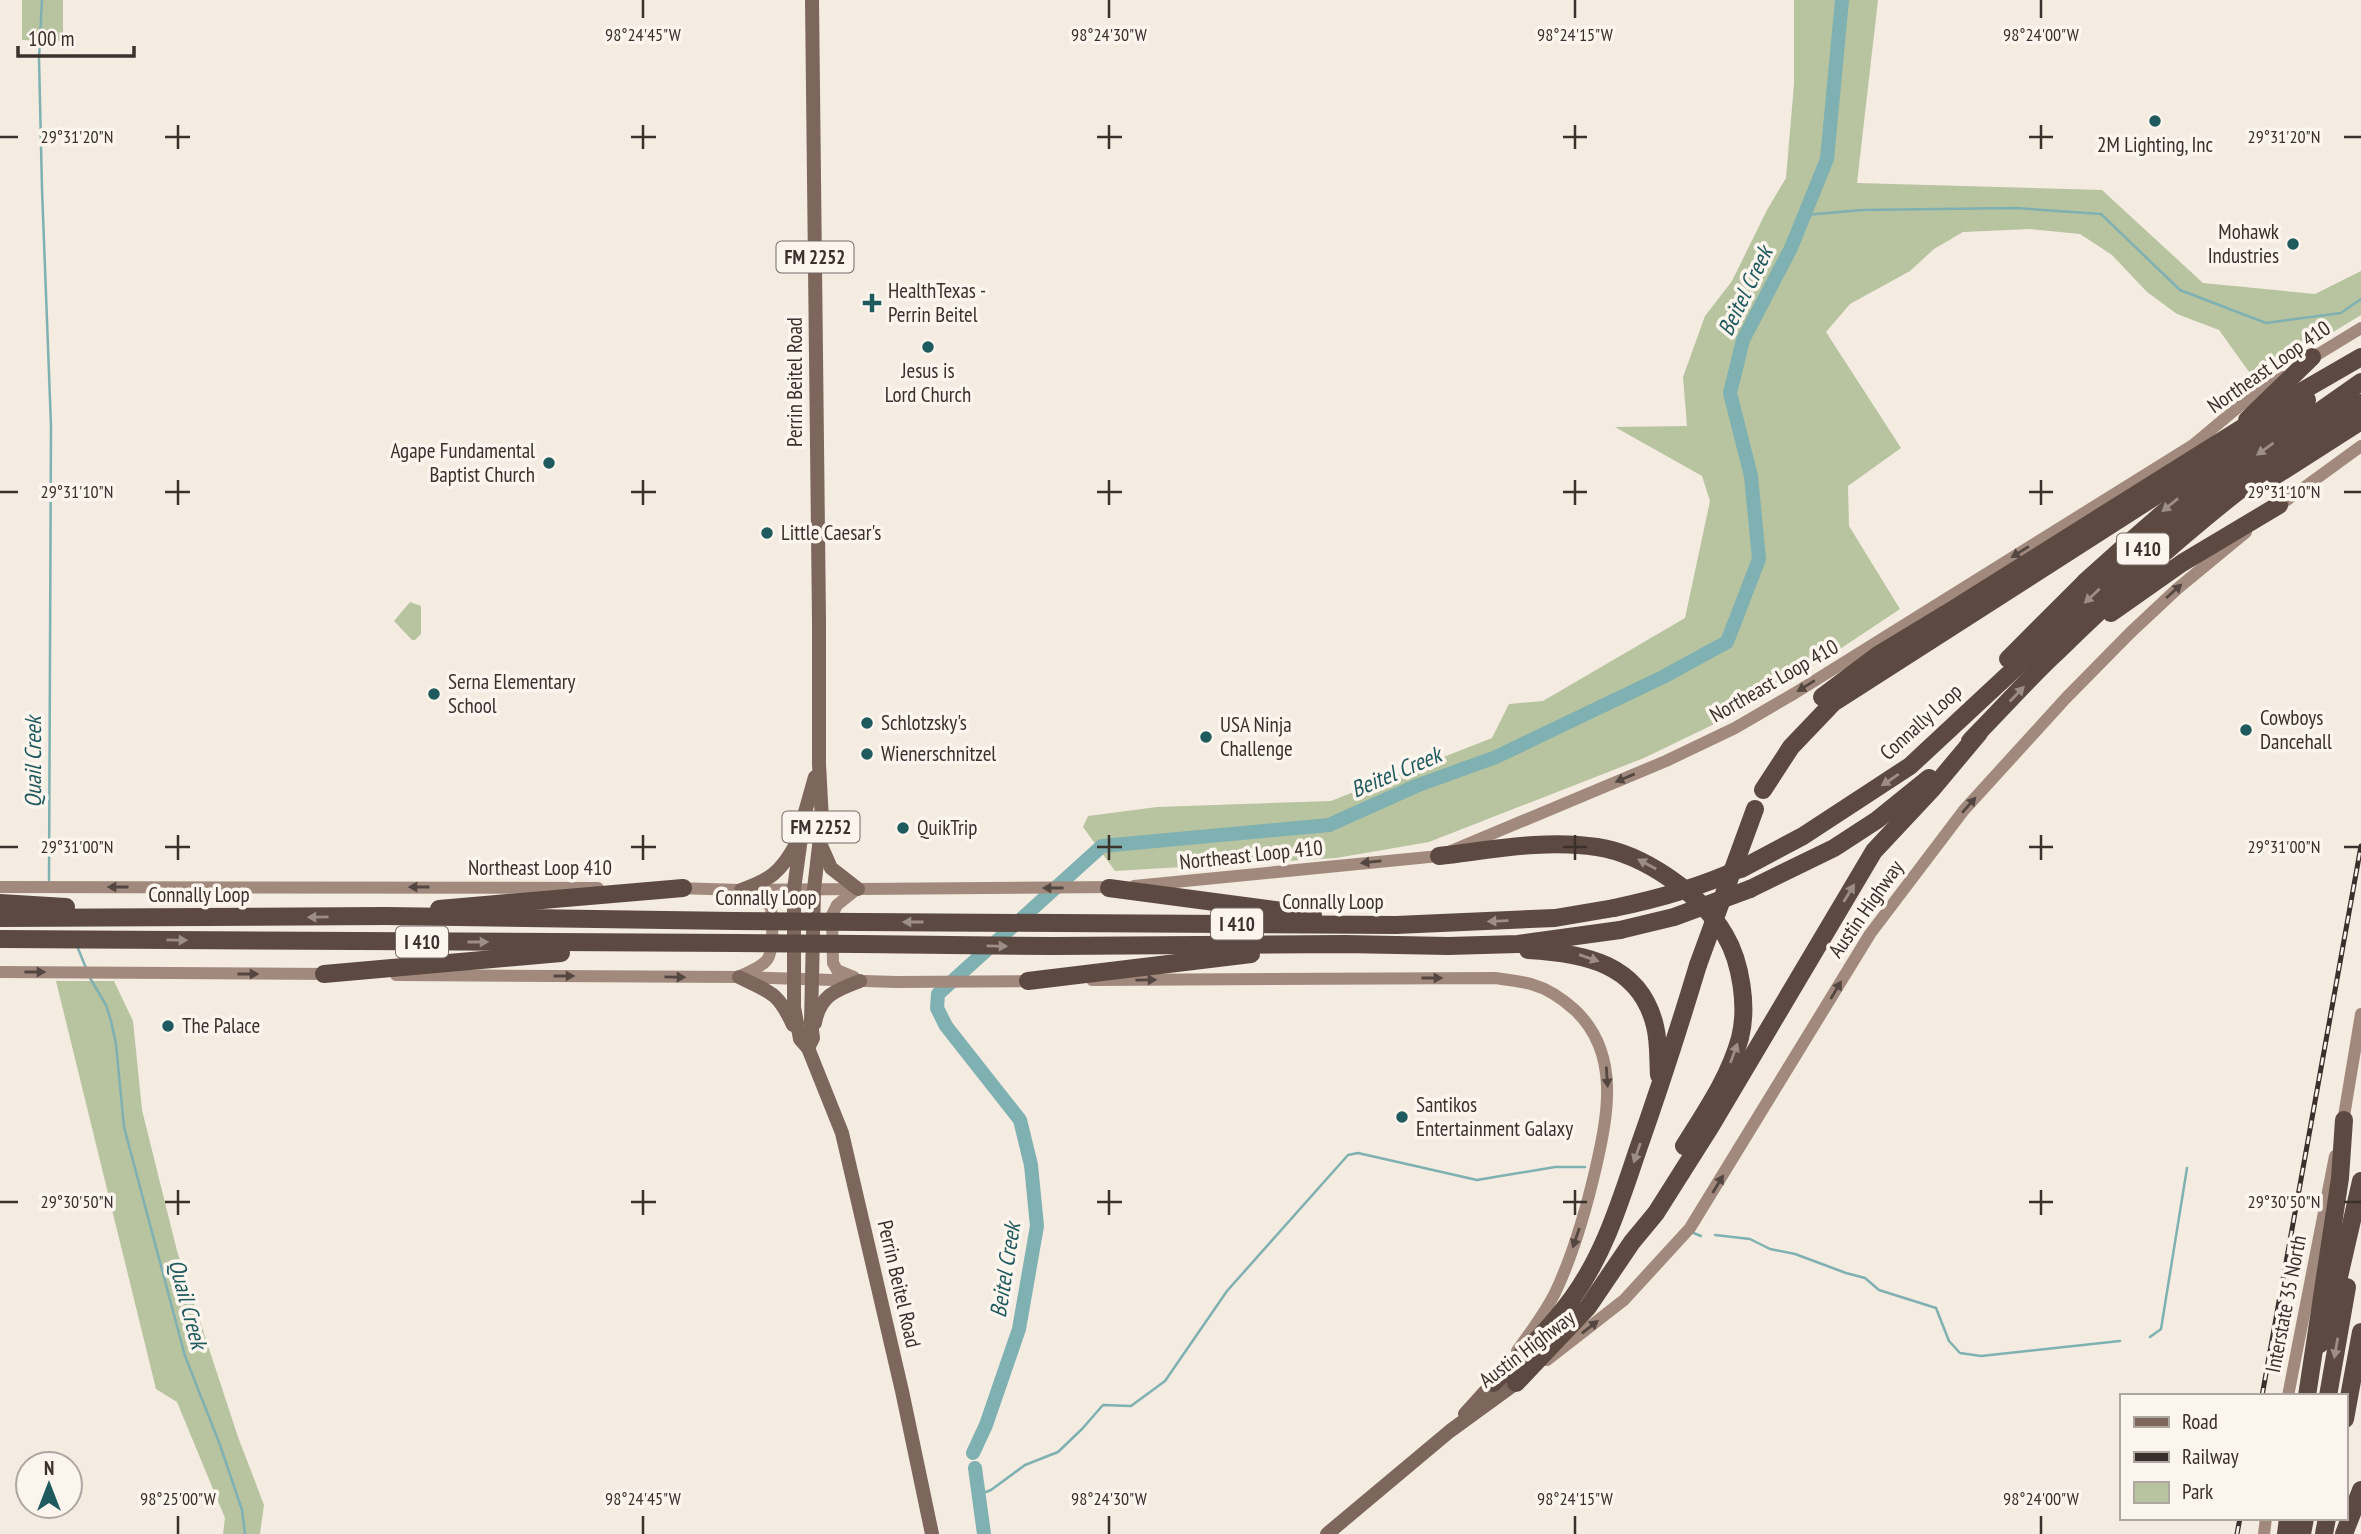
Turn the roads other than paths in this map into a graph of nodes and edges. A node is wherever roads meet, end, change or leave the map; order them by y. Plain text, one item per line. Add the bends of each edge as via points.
1 (812, 0) edge
2 (2361, 328) edge
3 (2312, 357) junction
4 (2361, 359) edge
5 (2361, 374) edge
6 (2361, 382) edge
7 (2361, 403) edge
8 (2361, 421) edge
9 (2361, 446) edge
10 (2193, 472) junction
11 (2237, 493) junction
12 (2279, 505) junction
13 (2054, 654) junction
14 (1979, 733) junction
15 (1942, 736) junction
16 (819, 764) junction
17 (1763, 790) junction
18 (801, 834) junction
19 (820, 842) junction
20 (1439, 856) junction
21 (0, 887) edge
22 (683, 888) junction
23 (858, 888) junction
24 (1110, 888) junction
25 (794, 889) junction
26 (814, 889) junction
27 (741, 890) junction
28 (0, 903) edge
29 (22, 911) junction
30 (386, 916) junction
31 (0, 918) edge
32 (1396, 925) junction
33 (0, 939) edge
34 (736, 943) junction
35 (1345, 944) junction
36 (1448, 946) junction
37 (0, 972) edge
38 (324, 974) junction
39 (739, 977) junction
40 (794, 978) junction
41 (811, 979) junction
42 (860, 981) junction
43 (1028, 981) junction
44 (2361, 1014) edge
45 (807, 1042) junction
46 (1660, 1089) junction
47 (2344, 1120) junction
48 (2361, 1181) edge
49 (2361, 1208) edge
50 (1632, 1241) junction
51 (2361, 1332) edge
52 (1493, 1382) junction
53 (1516, 1383) junction
54 (2288, 1394) edge
55 (2304, 1394) edge
56 (2305, 1394) edge
57 (2328, 1394) edge
58 (2347, 1408) edge
59 (1450, 1431) junction
60 (2361, 1490) edge
61 (932, 1534) edge
62 (1327, 1534) edge
63 (2344, 1534) edge

1 - 16 main road, Perrin Beitel Road / FM 2252
2 - 3 main road, Northeast Loop 410
3 - 10 highway
3 -> 20 main road, Northeast Loop 410 via 2242,404 2193,445 1735,728
4 -> 15 highway, bridge via 2154,518 2014,652
4 - 17 highway, bridge via 2285,401 1878,655 1821,698 1782,748
5 - 10 highway
6 -> 15 highway, Connally Loop / I 410 via 2190,508
7 - 11 highway, Connally Loop
8 - 11 highway, I 410 via 2272,478
9 - 12 main road, Austin Highway
10 - 17 highway via 1833,703 1791,747
11 - 13 highway, Connally Loop / I 410 via 2151,562
12 - 13 highway via 2182,563
53 -> 12 main road, Austin Highway via 1624,1300 1690,1228 1870,934 1965,810 2139,625
14 -> 13 highway, Connally Loop / I 410
14 - 36 highway, Connally Loop / I 410, bridge via 1877,820 1834,848 1750,889 1620,930 1518,944
50 -> 14 highway via 1656,1213 1711,1126 1874,851
15 -> 32 highway, Connally Loop / I 410, bridge via 1910,766 1858,802 1803,836 1709,883 1649,901 1555,918
16 - 18 main road, Perrin Beitel Road / FM 2252
16 - 19 main road, Perrin Beitel Road / FM 2252
17 - 46 highway, bridge via 1698,965
18 - 25 main road, Perrin Beitel Road / FM 2252
18 - 27 main road via 776,873
19 - 23 main road via 831,868
19 - 26 main road, Perrin Beitel Road / FM 2252
20 -> 24 main road, Northeast Loop 410
50 -> 20 highway via 1724,1079 1740,1038 1739,971 1725,935 1706,910 1667,876 1623,853 1556,844
22 -> 21 main road, Northeast Loop 410
22 - 27 main road, Northeast Loop 410
22 - 30 highway
24 -> 23 main road, Northeast Loop 410
23 - 26 main road, Northeast Loop 410
23 - 42 main road via 832,915 831,958 837,970
24 - 32 highway
25 - 26 main road, Northeast Loop 410
25 - 27 main road, Northeast Loop 410
25 - 40 main road, Perrin Beitel Road / FM 2252
26 - 41 main road, Perrin Beitel Road / FM 2252
27 - 39 main road via 771,906 771,950 768,960
28 - 29 highway
30 -> 29 highway, Connally Loop / I 410
29 - 31 highway, Connally Loop / I 410
32 -> 30 highway, Connally Loop / I 410, bridge
33 -> 34 highway, Connally Loop / I 410
34 -> 35 highway, Connally Loop / I 410, bridge
34 - 38 highway via 528,955
35 - 36 highway, Connally Loop / I 410
35 - 43 highway
36 -> 46 highway via 1580,955 1615,969 1638,990 1654,1022
37 -> 38 main road
38 -> 39 main road
39 - 40 main road
39 - 45 main road via 782,1002
40 - 41 main road
40 - 45 main road, Perrin Beitel Road via 794,1007
41 - 42 main road
41 - 45 main road, Perrin Beitel Road
42 - 43 main road
42 - 45 main road via 831,992 817,1010
43 -> 52 main road, Austin Highway via 1494,978 1532,984 1565,1001 1592,1030 1606,1066 1607,1110 1601,1144 1587,1208 1554,1295
44 - 47 main road, Interstate 35 North
45 - 61 main road, Perrin Beitel Road via 842,1133
46 -> 52 highway via 1600,1252 1535,1343
47 - 54 main road, Interstate 35 North
47 - 55 highway, bridge via 2340,1178
48 - 56 highway via 2333,1303
49 -> 57 highway
50 - 53 highway via 1588,1307
51 - 58 highway
52 - 59 main road, Austin Highway
53 - 59 main road, Austin Highway
59 - 62 main road, Austin Highway
60 - 63 highway

